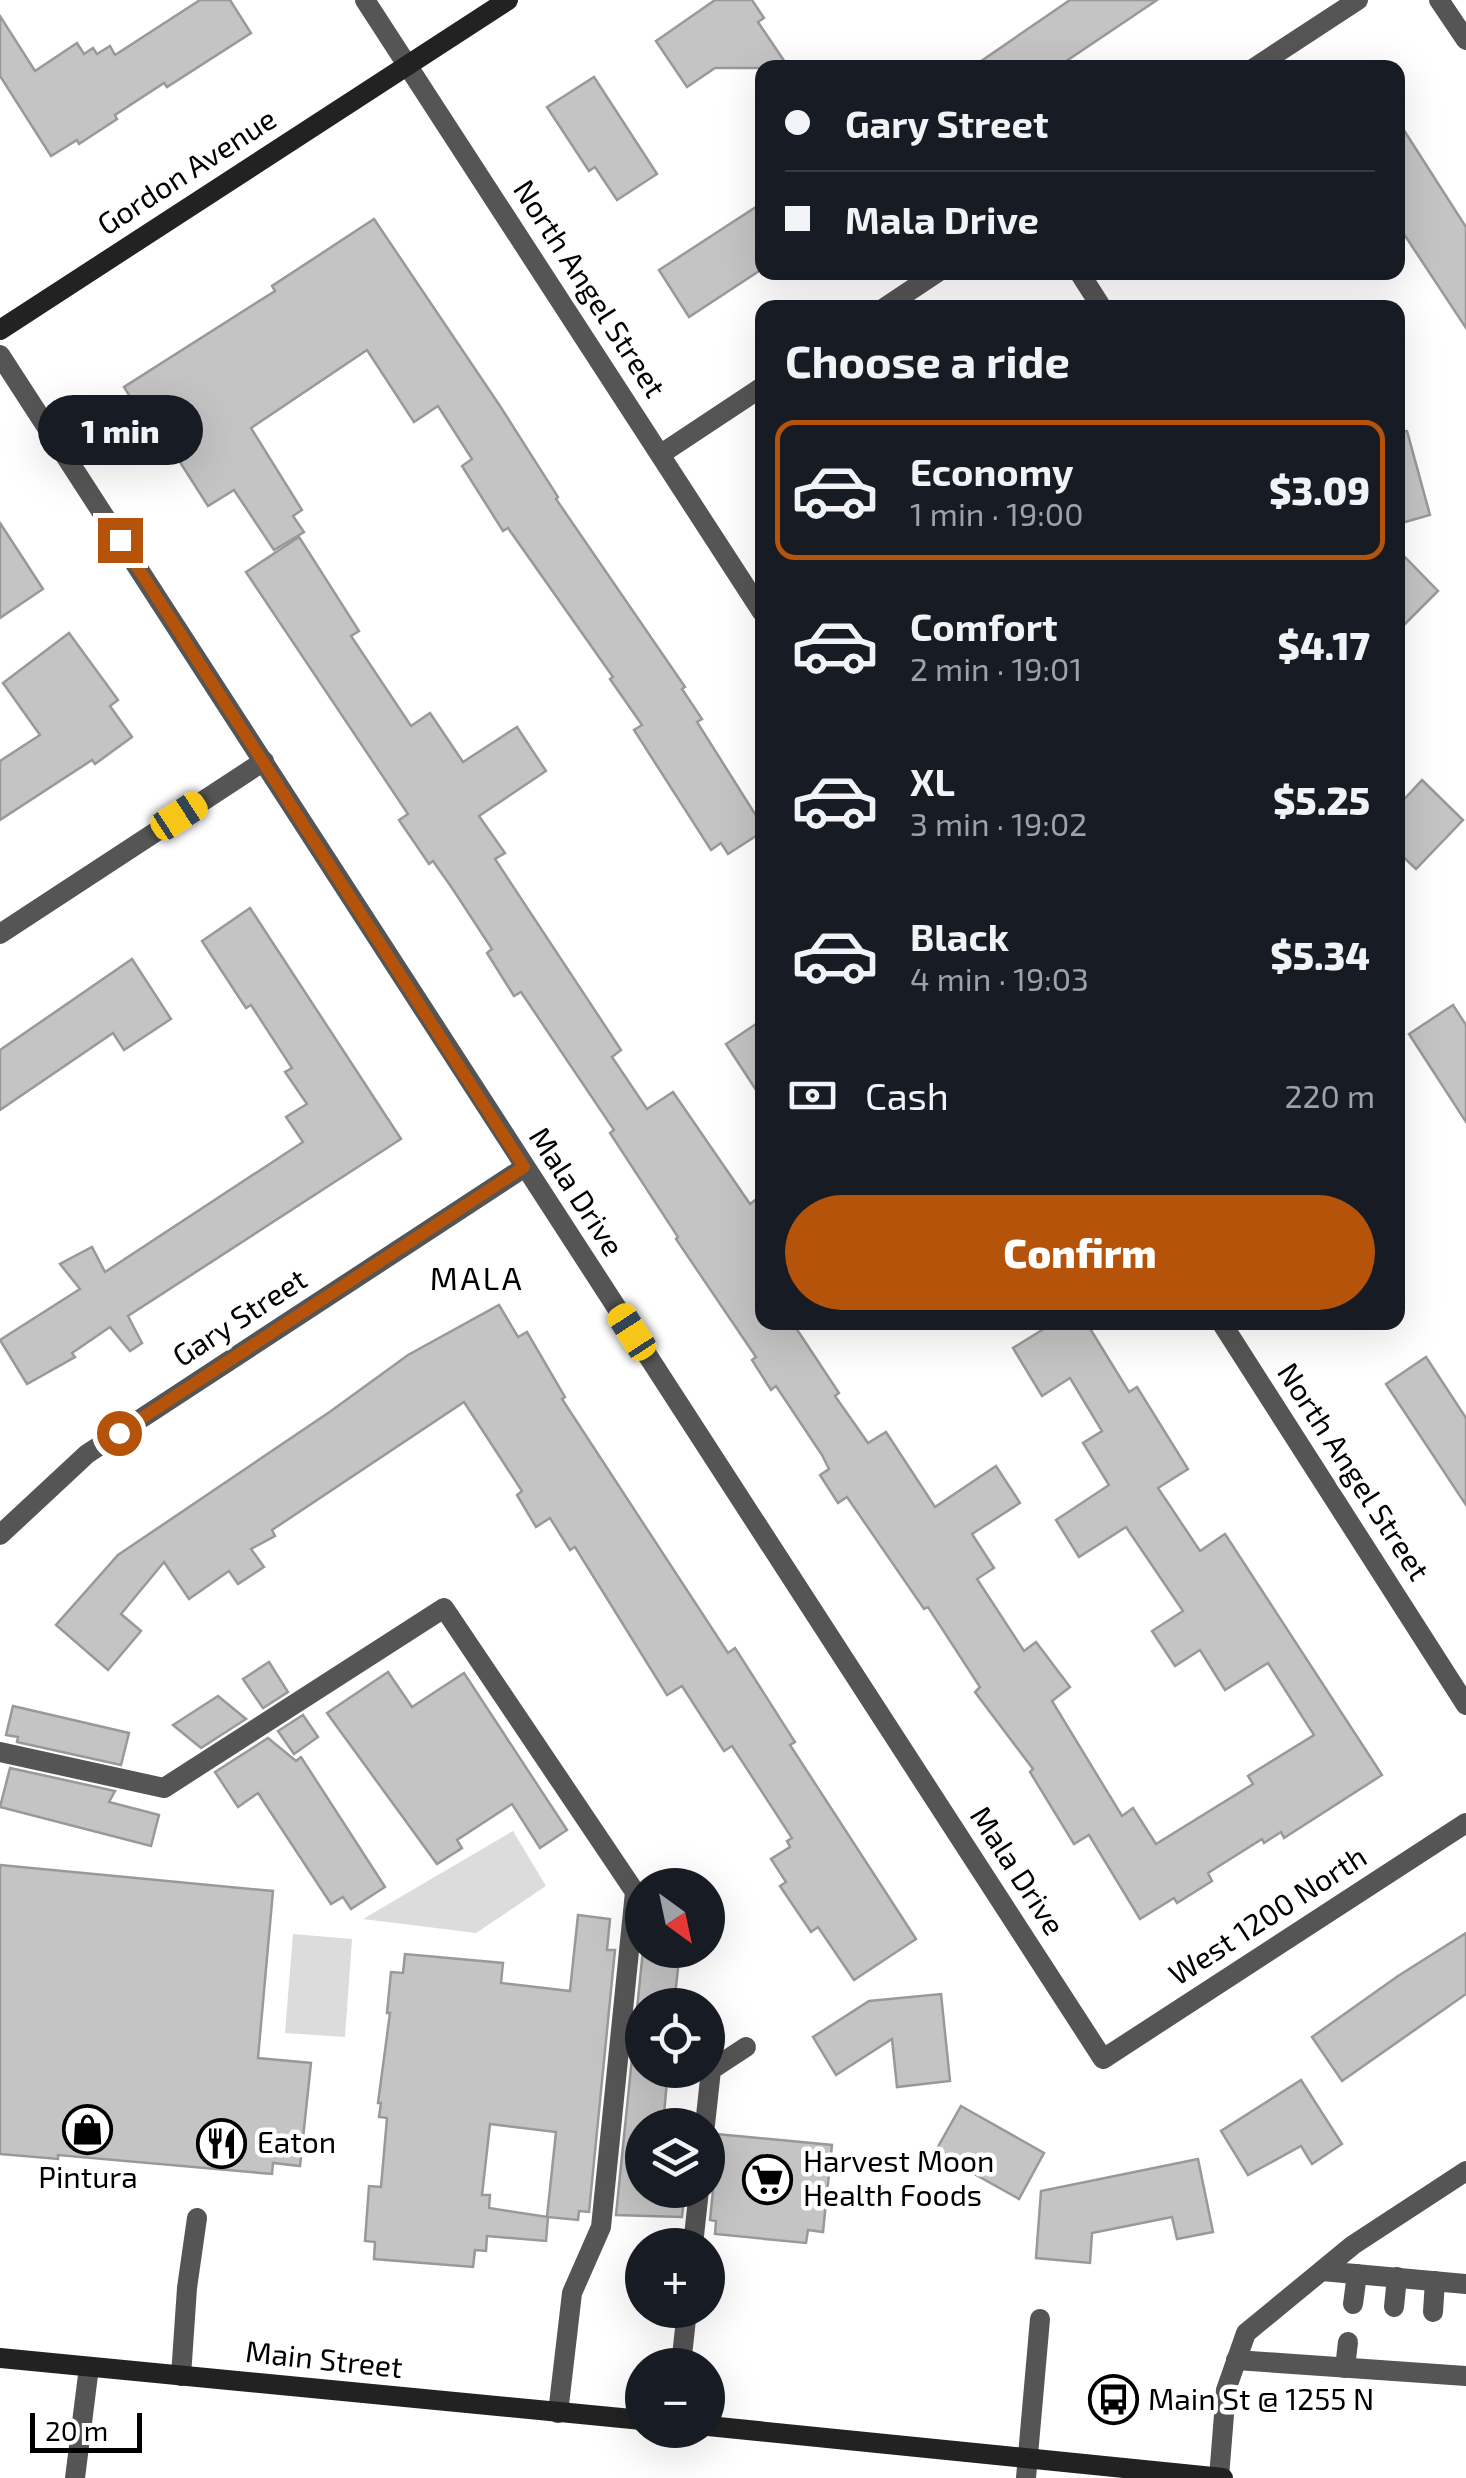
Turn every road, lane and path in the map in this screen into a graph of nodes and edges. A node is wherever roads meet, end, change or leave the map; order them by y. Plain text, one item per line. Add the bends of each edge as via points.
1 (365, 0) edge
2 (508, 0) edge
3 (1358, 0) edge
4 (1439, 0) edge
5 (1466, 40) edge
6 (1266, 60) edge
7 (407, 64) junction
8 (926, 280) edge
9 (896, 300) edge
10 (0, 330) edge
11 (0, 356) edge
12 (755, 392) edge
13 (660, 454) junction
14 (755, 601) edge
15 (264, 761) junction
16 (0, 934) edge
17 (524, 1167) junction
18 (1226, 1330) edge
19 (0, 1535) edge
20 (1466, 1705) edge
21 (0, 1752) edge
22 (1466, 1823) edge
23 (746, 2047) dead end
24 (1104, 2060) joint
25 (707, 2108) edge
26 (1466, 2170) edge
27 (197, 2218) dead end
28 (1322, 2271) junction
29 (1357, 2274) junction
30 (1397, 2277) junction
31 (1436, 2281) junction
32 (1466, 2284) edge
33 (1354, 2304) dead end
34 (1394, 2307) dead end
35 (1433, 2312) dead end
36 (1040, 2319) dead end
37 (1348, 2342) dead end
38 (1390, 2347) dead end
39 (1430, 2351) dead end
40 (1466, 2353) edge
41 (0, 2358) edge
42 (1236, 2360) junction
43 (89, 2367) junction
44 (1344, 2368) junction
45 (1387, 2370) junction
46 (1428, 2374) junction
47 (181, 2376) junction
48 (1465, 2376) edge
49 (558, 2412) junction
50 (625, 2418) edge
51 (725, 2428) edge
52 (1027, 2468) edge
53 (76, 2478) edge
54 (1221, 2478) edge

1 - 7 street, North Angel Street
2 - 7 main road, Gordon Avenue
3 - 6 street
4 - 5 street
7 - 10 main road, Gordon Avenue
7 - 13 street, North Angel Street
8 - 9 street
11 - 15 street, Mala Drive
12 - 13 street
13 - 14 street, North Angel Street
15 - 16 street
15 - 17 street, Mala Drive
17 - 19 street, Gary Street via 87,1454
17 - 24 street, Mala Drive
18 - 20 street, North Angel Street
21 - 49 street via 164,1788 444,1608 635,1892 601,2226 572,2293
22 - 24 street, West 1200 North
23 - 25 street via 711,2070
26 - 28 street
27 - 47 street
28 - 29 street
28 - 42 street via 1246,2333
29 - 30 street
29 - 33 street
30 - 31 street
30 - 34 street
31 - 32 street
31 - 35 street
36 - 52 street
37 - 44 street
38 - 45 street
39 - 46 street
40 - 48 street
41 - 43 main road, Main Street
42 - 44 street
42 - 54 street via 1226,2390
43 - 47 main road, Main Street
43 - 53 street
44 - 45 street
45 - 46 street
46 - 48 street
47 - 49 main road, Main Street
49 - 50 main road, Main Street
51 - 52 main road
52 - 54 main road

